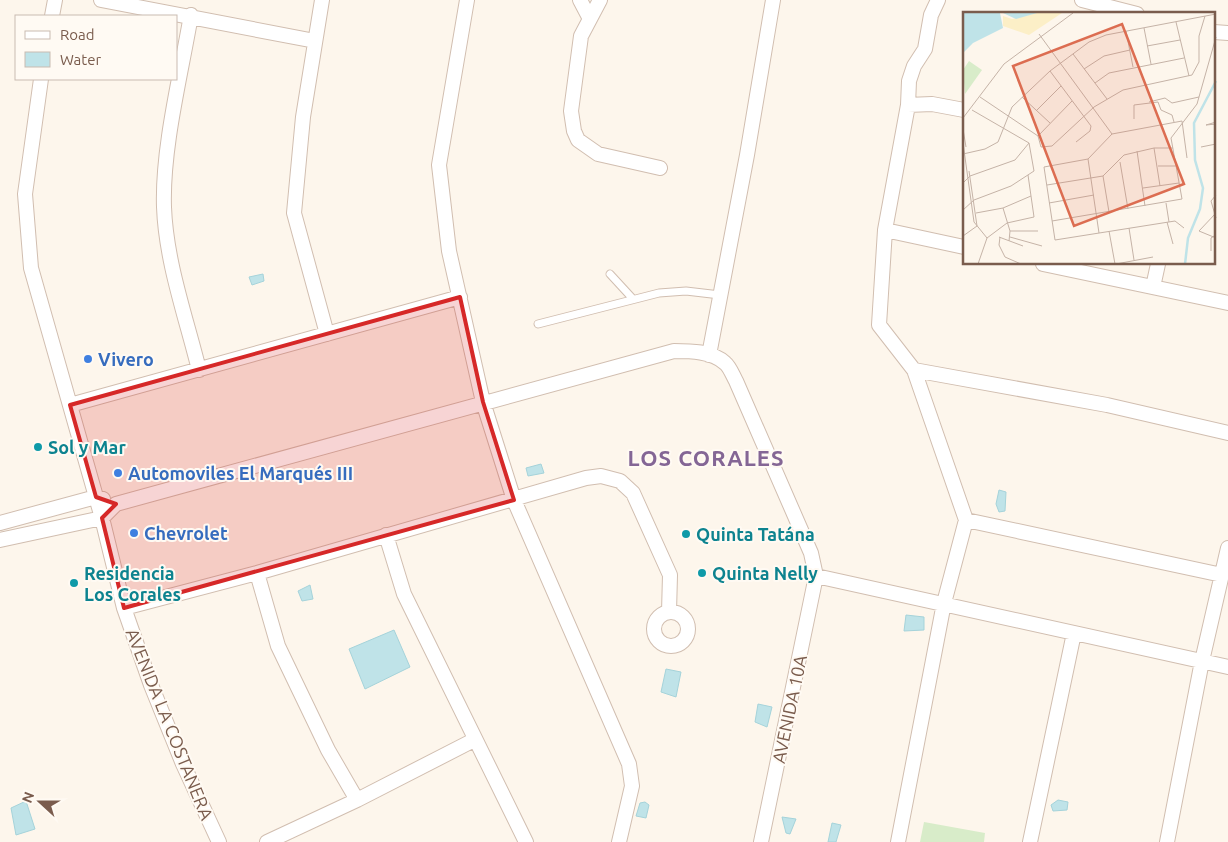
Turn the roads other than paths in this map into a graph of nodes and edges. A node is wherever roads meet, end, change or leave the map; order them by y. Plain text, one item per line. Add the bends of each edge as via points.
1 (55, 0) edge
2 (101, 0) edge
3 (322, 0) edge
4 (466, 0) edge
5 (580, 0) edge
6 (600, 0) edge
7 (773, 0) edge
8 (938, 0) edge
9 (1084, 1) edge
10 (1129, 12) edge
11 (52, 15) edge
12 (191, 15) junction
13 (590, 19) junction
14 (315, 41) junction
15 (41, 80) edge
16 (908, 105) junction
17 (963, 110) edge
18 (660, 168) dead end
19 (885, 230) junction
20 (963, 247) edge
21 (1048, 265) edge
22 (1158, 265) edge
23 (610, 274) dead end
24 (1153, 287) junction
25 (720, 295) junction
26 (460, 297) junction
27 (633, 299) junction
28 (1228, 303) edge
29 (538, 324) dead end
30 (326, 334) junction
31 (709, 355) junction
32 (199, 370) junction
33 (914, 370) junction
34 (483, 402) junction
35 (70, 405) junction
36 (1228, 433) edge
37 (96, 497) junction
38 (514, 500) junction
39 (116, 504) junction
40 (102, 518) junction
41 (966, 520) junction
42 (0, 523) edge
43 (386, 535) junction
44 (0, 540) edge
45 (1228, 548) edge
46 (257, 573) junction
47 (1222, 575) junction
48 (816, 576) junction
49 (944, 603) junction
50 (124, 608) junction
51 (669, 612) dead end
52 (1074, 633) junction
53 (1202, 661) junction
54 (1228, 667) edge
55 (474, 740) junction
56 (357, 800) junction
57 (219, 842) edge
58 (267, 842) edge
59 (526, 842) edge
60 (619, 842) edge
61 (761, 842) edge
62 (898, 842) edge
63 (1030, 842) edge
64 (1167, 842) edge

1 - 11 street
2 - 12 street
3 - 14 street
4 - 26 street via 439,165 449,251
5 - 13 street
6 - 13 street
7 - 25 street
8 - 16 street via 931,15 925,49 909,81
9 - 10 street
12 - 14 street
12 - 32 street via 168,153 164,207 172,260
13 - 18 street via 581,36 571,111 578,140 598,154
14 - 30 street via 303,118 294,213
15 - 35 street, AVENIDA LA COSTANERA via 25,194 31,268
16 - 17 street via 932,104
16 - 19 street
19 - 20 street
19 - 33 street via 879,325
21 - 24 street
22 - 24 street
23 - 27 lane
24 - 28 street
25 - 27 lane via 686,291
25 - 31 street
26 - 30 street
26 - 34 street
27 - 29 lane
30 - 32 street
31 - 34 street via 674,351
31 - 48 street via 725,363 736,381 811,553
32 - 35 street
33 - 36 street via 1107,405
33 - 41 street
34 - 38 street
34 - 39 street
35 - 37 street, AVENIDA LA COSTANERA
37 - 39 street
37 - 40 street, AVENIDA LA COSTANERA
37 - 42 street
38 - 43 street
38 - 51 street via 586,478 601,476 620,481 633,493 670,575
38 - 60 street via 629,764 632,786
39 - 40 street
40 - 44 street
40 - 50 street, AVENIDA LA COSTANERA
41 - 47 street
41 - 49 street
43 - 46 street
43 - 55 street via 404,594
45 - 47 street
46 - 50 street
46 - 56 street via 278,646 328,750
47 - 53 street
48 - 49 street
48 - 61 street, AVENIDA 10A
49 - 52 street
49 - 62 street
50 - 57 street, AVENIDA LA COSTANERA via 183,764
52 - 53 street
52 - 63 street
53 - 54 street
53 - 64 street
55 - 56 street
55 - 59 street
56 - 58 street

